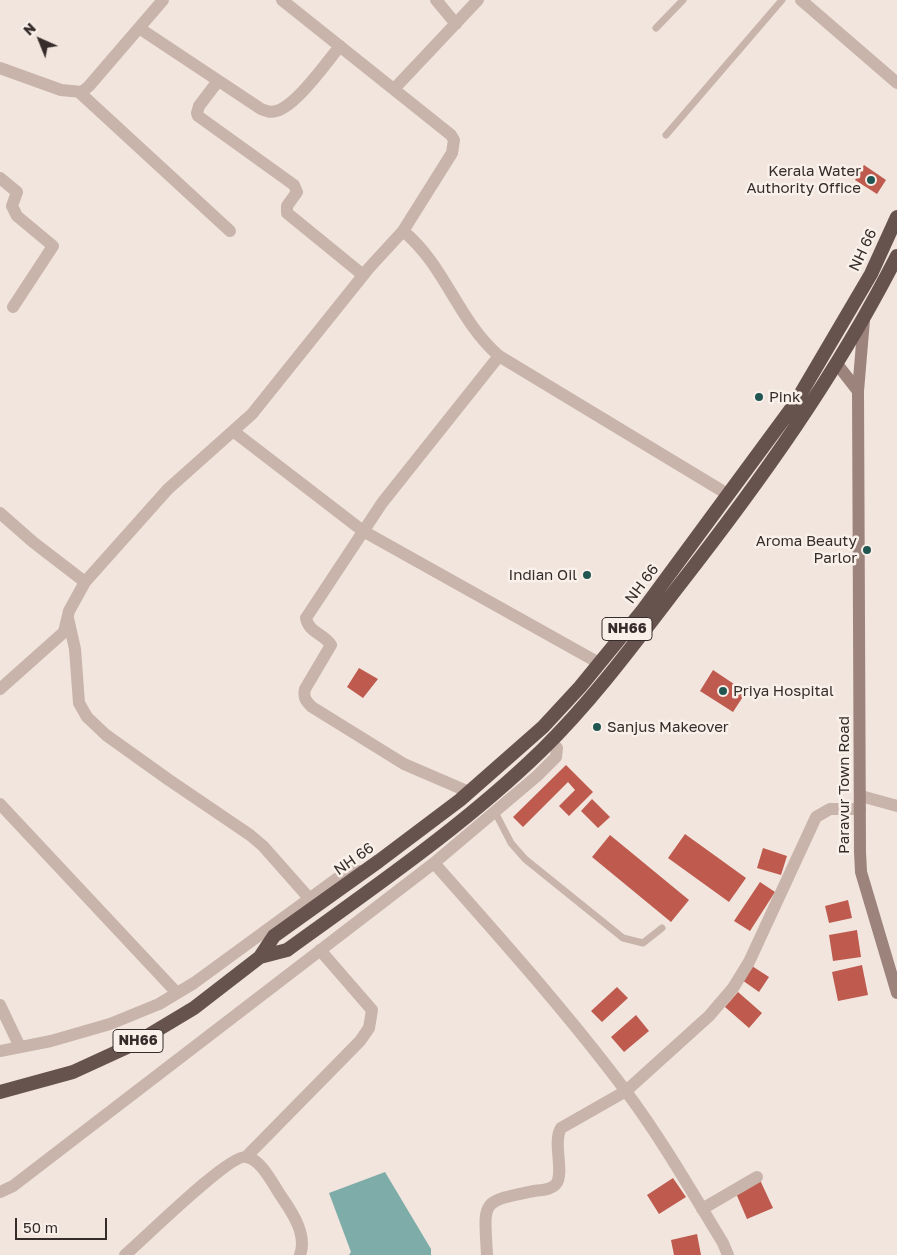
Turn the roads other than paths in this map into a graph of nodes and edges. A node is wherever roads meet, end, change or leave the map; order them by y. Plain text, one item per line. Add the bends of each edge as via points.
1 (163, 0) edge
2 (282, 0) edge
3 (436, 0) edge
4 (478, 0) edge
5 (682, 0) edge
6 (782, 0) edge
7 (802, 0) edge
8 (456, 24) junction
9 (139, 28) junction
10 (656, 28) dead end
11 (340, 46) junction
12 (0, 68) edge
13 (218, 81) junction
14 (897, 83) edge
15 (394, 90) junction
16 (79, 92) junction
17 (666, 135) dead end
18 (0, 178) edge
19 (897, 216) edge
20 (230, 231) dead end
21 (403, 231) junction
22 (897, 256) edge
23 (364, 275) junction
24 (13, 307) dead end
25 (864, 320) junction
26 (499, 356) junction
27 (837, 364) junction
28 (858, 391) junction
29 (234, 431) junction
30 (729, 495) junction
31 (0, 513) edge
32 (363, 531) junction
33 (85, 582) junction
34 (68, 616) junction
35 (599, 663) junction
36 (0, 689) edge
37 (551, 741) junction
38 (469, 792) junction
39 (860, 803) junction
40 (0, 804) edge
41 (897, 806) edge
42 (495, 812) junction
43 (434, 863) junction
44 (365, 871) junction
45 (309, 898) junction
46 (662, 928) dead end
47 (320, 950) junction
48 (260, 958) junction
49 (177, 993) junction
50 (897, 993) edge
51 (0, 1005) edge
52 (20, 1047) junction
53 (0, 1051) edge
54 (626, 1091) junction
55 (0, 1092) edge
56 (246, 1156) junction
57 (757, 1177) dead end
58 (0, 1192) edge
59 (702, 1209) junction
60 (125, 1255) edge
61 (300, 1255) edge
62 (487, 1255) edge
63 (728, 1255) edge

1 - 9 street
2 - 11 street
3 - 8 street
4 - 8 street
5 - 10 lane
6 - 17 lane
7 - 14 street
8 - 15 street
9 - 13 street
9 - 16 street via 89,86
11 - 13 street via 294,100 277,111 261,109
11 - 15 street
12 - 16 street via 61,90
13 - 23 street via 199,106 198,116 294,185 297,192 287,206 287,213
15 - 21 street via 454,140 449,158
16 - 20 street
18 - 24 street via 17,192 12,206 17,216 53,246
19 - 30 highway, NH 66 / NH66 via 871,274 827,351 794,404
21 - 23 street
21 - 26 street via 423,249 477,334
22 - 25 highway, NH 66 / NH66
23 - 29 street via 252,414
25 - 27 highway, NH 66 / NH66
25 - 28 main road, Paravur Town Road
26 - 30 street
26 - 32 street
27 - 28 main road
27 - 37 highway, NH 66 / NH66 via 755,488 599,688
28 - 39 main road, Paravur Town Road
29 - 32 street
29 - 33 street via 168,489
30 - 35 highway, NH 66 / NH66
31 - 33 street
32 - 35 street
32 - 38 street via 306,618 309,627 331,645 303,696 312,707 404,764
33 - 34 street
34 - 36 street via 62,634
34 - 45 street via 75,649 79,704 88,717 106,735 250,835
35 - 38 highway, NH 66 / NH66 via 543,727
37 - 42 street via 557,748 556,757
37 - 48 highway, NH 66 / NH66 via 503,786 422,851 287,950
38 - 44 highway, NH 66 / NH66
39 - 41 street
39 - 50 main road, Paravur Town Road via 861,872
39 - 54 street via 830,809 816,817 749,962 733,988 709,1016
40 - 49 street
42 - 43 street
42 - 46 lane via 511,843 525,859 624,938 643,943
43 - 47 street
43 - 54 street via 566,1014
44 - 45 street via 349,871
44 - 48 highway, NH 66 / NH66 via 274,936
45 - 49 street
47 - 56 street via 372,1010 369,1028 360,1041
47 - 58 street via 13,1186
48 - 55 highway, NH 66 / NH66 via 194,1008 134,1044 73,1072
49 - 52 street via 110,1024
51 - 52 street
52 - 53 street
54 - 59 street
54 - 62 street via 562,1128 558,1140 558,1178 555,1185 497,1199 489,1204 485,1216
56 - 60 street via 230,1163 199,1187
56 - 61 street via 259,1165 290,1209 301,1235
57 - 59 street
59 - 63 street

